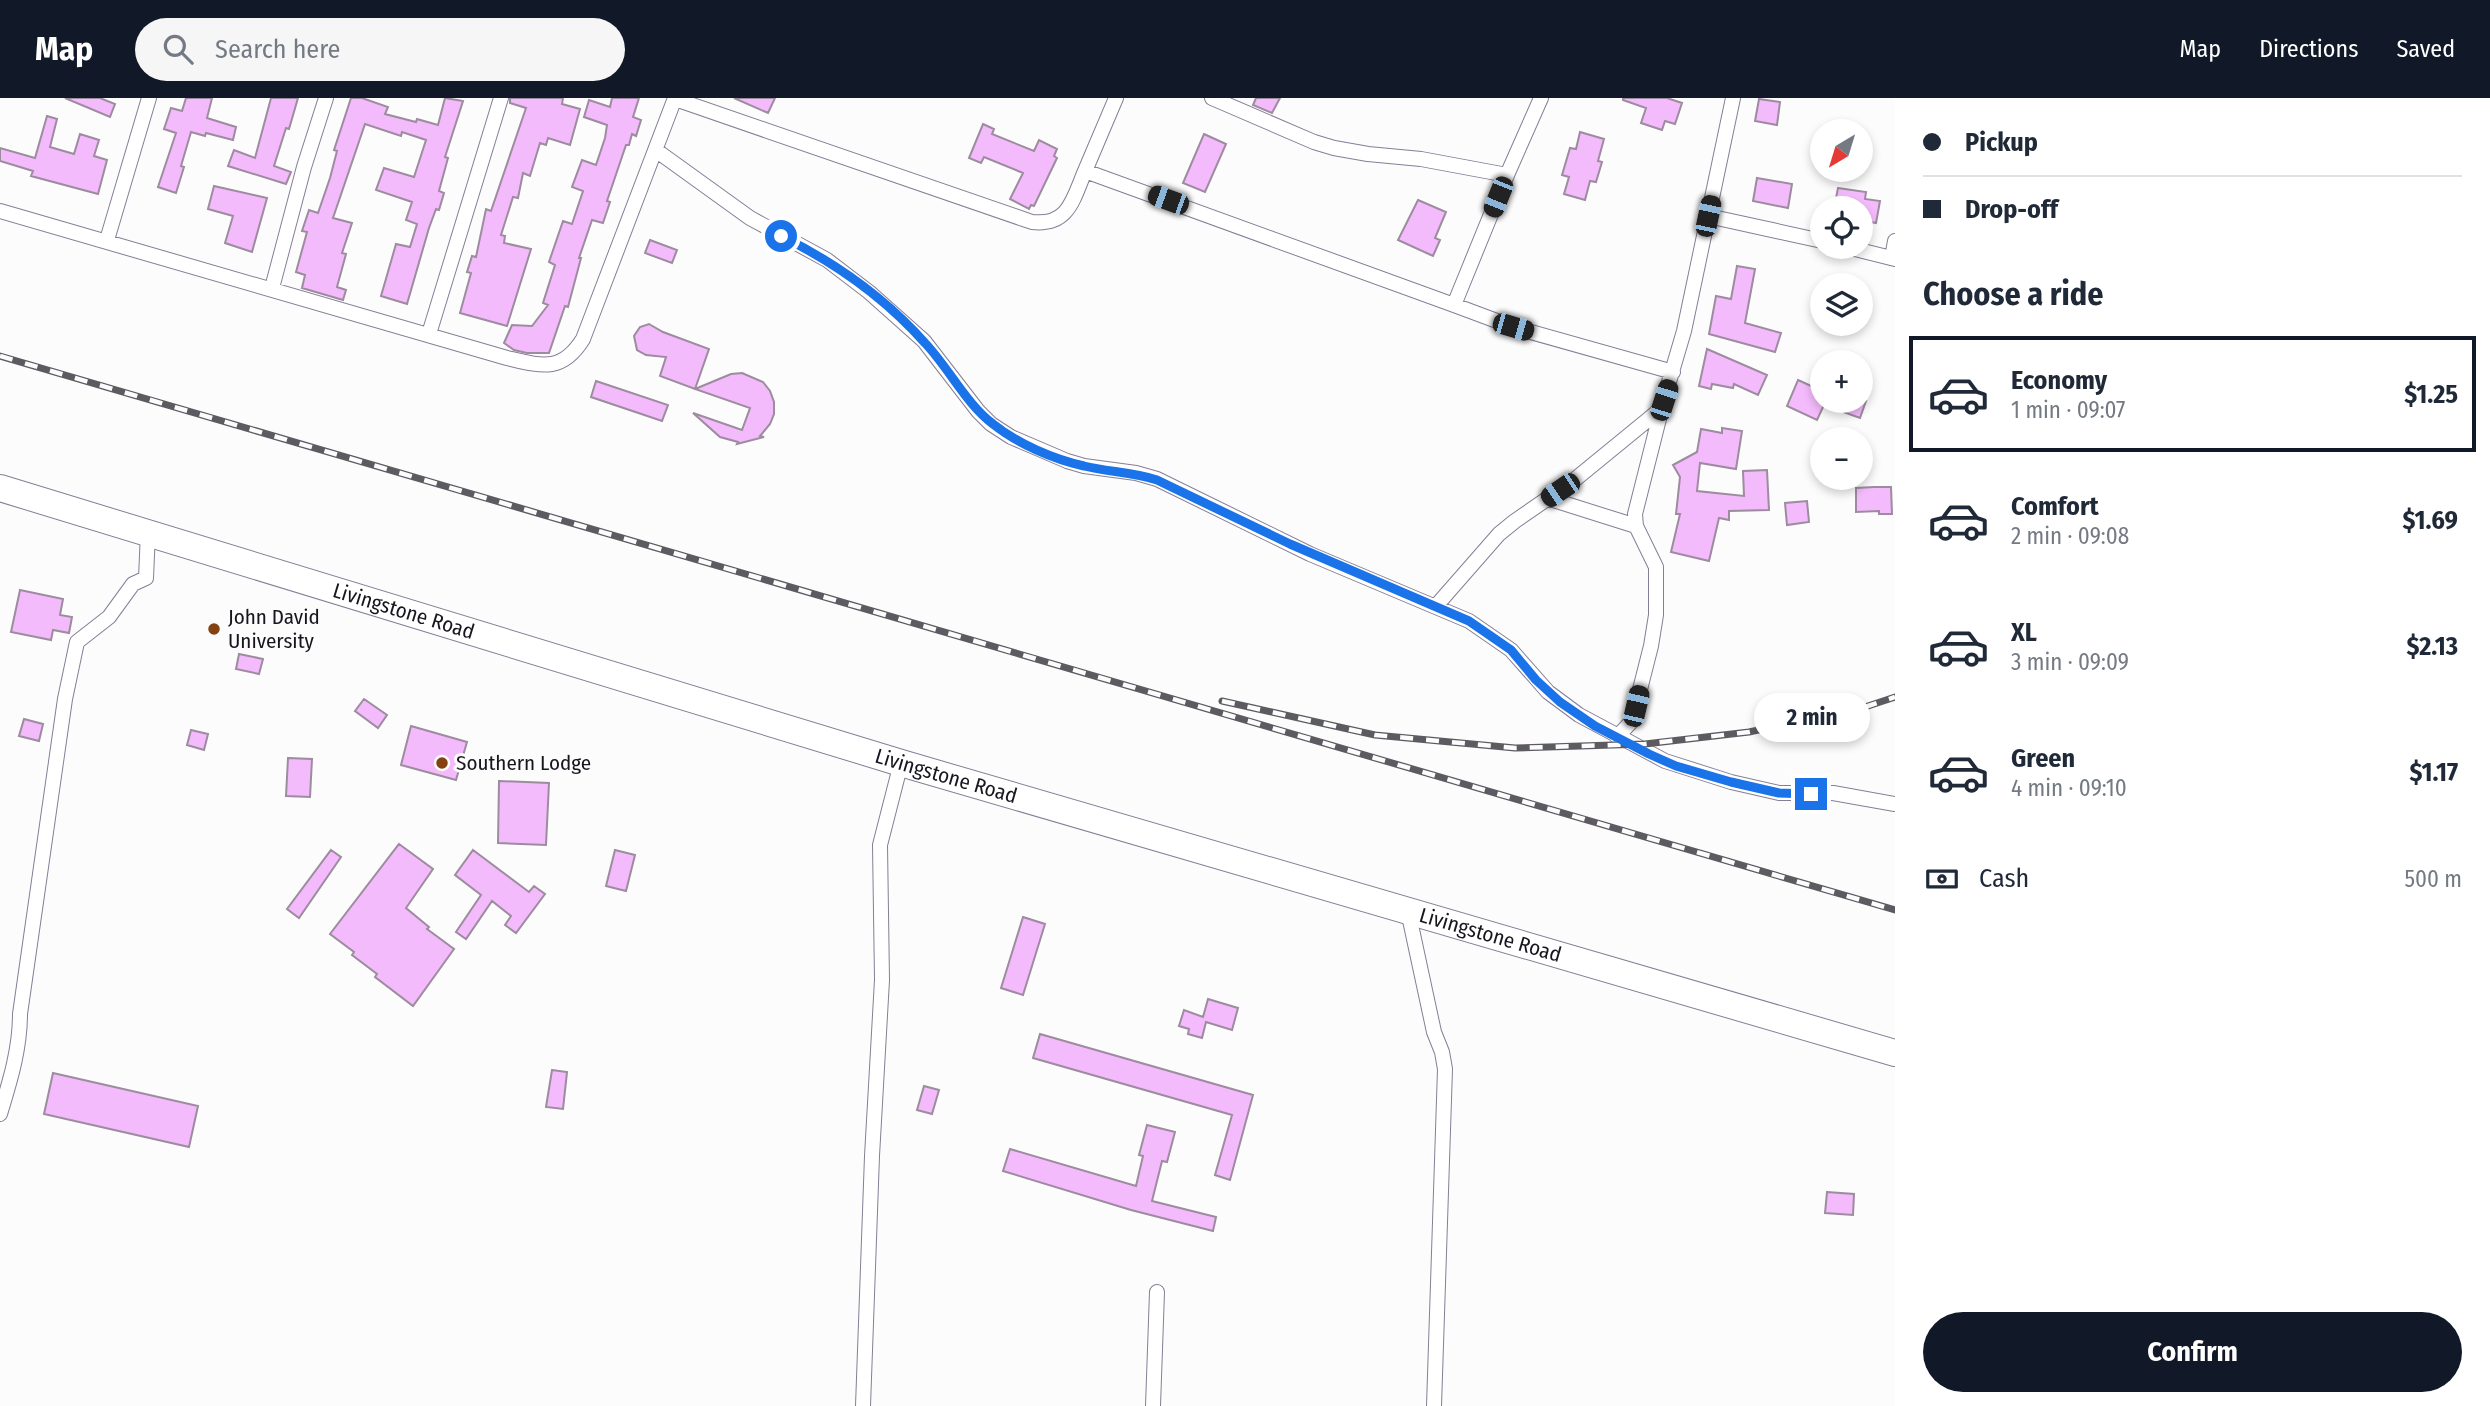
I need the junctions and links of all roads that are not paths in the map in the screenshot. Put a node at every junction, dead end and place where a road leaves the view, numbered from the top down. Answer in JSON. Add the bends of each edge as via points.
{"nodes":[{"id":1,"x":149,"y":98,"type":"edge"},
{"id":2,"x":326,"y":98,"type":"edge"},
{"id":3,"x":501,"y":98,"type":"edge"},
{"id":4,"x":1116,"y":98,"type":"edge"},
{"id":5,"x":1212,"y":98,"type":"edge"},
{"id":6,"x":1541,"y":98,"type":"edge"},
{"id":7,"x":1733,"y":98,"type":"edge"},
{"id":8,"x":675,"y":99,"type":"edge"},
{"id":9,"x":657,"y":151,"type":"junction"},
{"id":10,"x":1086,"y":171,"type":"junction"},
{"id":11,"x":1507,"y":175,"type":"junction"},
{"id":12,"x":0,"y":211,"type":"edge"},
{"id":13,"x":1708,"y":216,"type":"junction"},
{"id":14,"x":1810,"y":238,"type":"edge"},
{"id":15,"x":107,"y":240,"type":"junction"},
{"id":16,"x":1895,"y":241,"type":"edge"},
{"id":17,"x":1873,"y":253,"type":"edge"},
{"id":18,"x":1894,"y":258,"type":"edge"},
{"id":19,"x":272,"y":288,"type":"junction"},
{"id":20,"x":1454,"y":305,"type":"junction"},
{"id":21,"x":429,"y":334,"type":"junction"},
{"id":22,"x":1673,"y":372,"type":"junction"},
{"id":23,"x":1661,"y":409,"type":"junction"},
{"id":24,"x":0,"y":488,"type":"edge"},
{"id":25,"x":1547,"y":498,"type":"junction"},
{"id":26,"x":1636,"y":526,"type":"junction"},
{"id":27,"x":148,"y":532,"type":"junction"},
{"id":28,"x":1436,"y":606,"type":"junction"},
{"id":29,"x":1617,"y":737,"type":"junction"},
{"id":30,"x":901,"y":763,"type":"junction"},
{"id":31,"x":1895,"y":804,"type":"edge"},
{"id":32,"x":1408,"y":911,"type":"junction"},
{"id":33,"x":1895,"y":1053,"type":"edge"},
{"id":34,"x":0,"y":1114,"type":"edge"},
{"id":35,"x":1157,"y":1292,"type":"dead end"},
{"id":36,"x":863,"y":1406,"type":"edge"},
{"id":37,"x":1153,"y":1406,"type":"edge"},
{"id":38,"x":1434,"y":1406,"type":"edge"}],
"edges":[{"from":1,"to":15,"type":"street"},
{"from":2,"to":19,"type":"street"},
{"from":3,"to":21,"type":"street"},
{"from":4,"to":10,"type":"street"},
{"from":5,"to":11,"type":"street","via":[[1334,148]]},
{"from":6,"to":11,"type":"street"},
{"from":7,"to":13,"type":"street"},
{"from":8,"to":9,"type":"street"},
{"from":8,"to":10,"type":"street","via":[[1032,222],[1053,222],[1064,214]]},
{"from":9,"to":21,"type":"street","via":[[583,339],[569,358],[547,365],[530,363]]},
{"from":9,"to":28,"type":"street","via":[[758,223],[827,260],[869,292],[924,341],[978,411],[1011,437],[1067,461],[1157,480],[1310,554]]},
{"from":10,"to":20,"type":"street"},
{"from":11,"to":20,"type":"street"},
{"from":12,"to":15,"type":"street"},
{"from":13,"to":14,"type":"street"},
{"from":13,"to":22,"type":"street"},
{"from":15,"to":19,"type":"street"},
{"from":16,"to":18,"type":"street"},
{"from":17,"to":18,"type":"street"},
{"from":19,"to":21,"type":"street"},
{"from":20,"to":22,"type":"street","via":[[1513,327]]},
{"from":22,"to":23,"type":"street"},
{"from":23,"to":25,"type":"street"},
{"from":23,"to":26,"type":"street","via":[[1636,504]]},
{"from":24,"to":27,"type":"highway","name":"Livingstone Road"},
{"from":25,"to":26,"type":"street"},
{"from":25,"to":28,"type":"street","via":[[1499,534]]},
{"from":26,"to":29,"type":"street","via":[[1656,567],[1656,615],[1632,721]]},
{"from":27,"to":30,"type":"highway","name":"Livingstone Road"},
{"from":27,"to":34,"type":"street","via":[[146,578],[133,584],[109,617],[77,642],[65,699],[14,1068]]},
{"from":28,"to":29,"type":"street","via":[[1504,644],[1560,702]]},
{"from":29,"to":31,"type":"street","via":[[1665,761],[1731,782],[1779,793],[1833,793]]},
{"from":30,"to":32,"type":"highway","name":"Livingstone Road"},
{"from":30,"to":36,"type":"street","via":[[880,845],[882,980]]},
{"from":32,"to":33,"type":"highway","name":"Livingstone Road"},
{"from":32,"to":38,"type":"street","via":[[1445,1069]]},
{"from":35,"to":37,"type":"street"}]}
